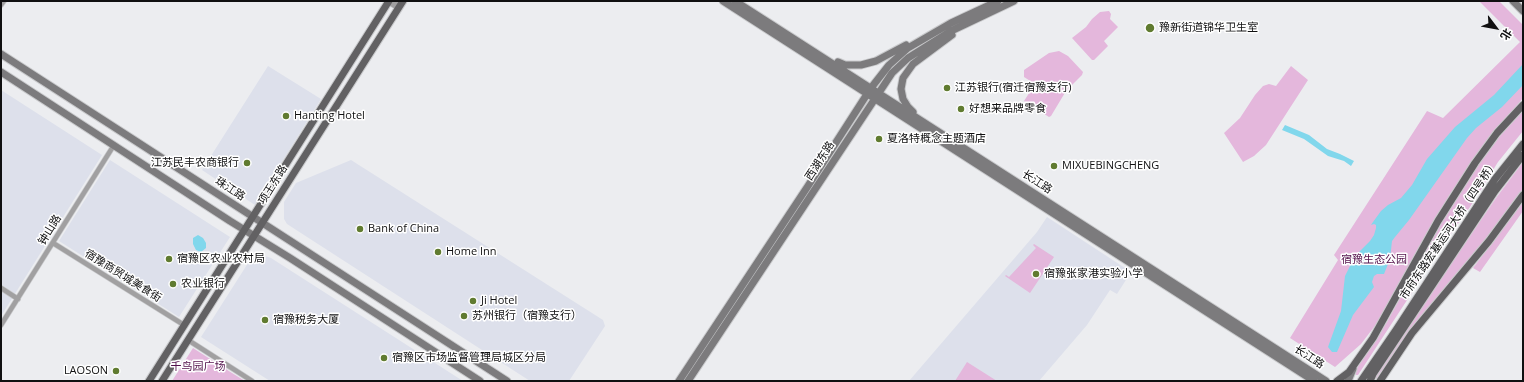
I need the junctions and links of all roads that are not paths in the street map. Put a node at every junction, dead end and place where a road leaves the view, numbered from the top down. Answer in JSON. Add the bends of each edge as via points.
{"nodes":[{"id":1,"x":4,"y":1,"type":"edge"},
{"id":2,"x":389,"y":1,"type":"edge"},
{"id":3,"x":723,"y":1,"type":"edge"},
{"id":4,"x":736,"y":1,"type":"edge"},
{"id":5,"x":998,"y":1,"type":"edge"},
{"id":6,"x":1014,"y":1,"type":"edge"},
{"id":7,"x":1513,"y":1,"type":"edge"},
{"id":8,"x":1,"y":5,"type":"edge"},
{"id":9,"x":400,"y":5,"type":"edge"},
{"id":10,"x":1523,"y":11,"type":"edge"},
{"id":11,"x":951,"y":23,"type":"junction"},
{"id":12,"x":968,"y":23,"type":"junction"},
{"id":13,"x":1,"y":54,"type":"edge"},
{"id":14,"x":819,"y":54,"type":"junction"},
{"id":15,"x":1,"y":72,"type":"edge"},
{"id":16,"x":869,"y":91,"type":"junction"},
{"id":17,"x":877,"y":95,"type":"junction"},
{"id":18,"x":1523,"y":104,"type":"edge"},
{"id":19,"x":933,"y":128,"type":"junction"},
{"id":20,"x":1523,"y":144,"type":"edge"},
{"id":21,"x":114,"y":145,"type":"junction"},
{"id":22,"x":1523,"y":155,"type":"edge"},
{"id":23,"x":1523,"y":195,"type":"edge"},
{"id":24,"x":252,"y":217,"type":"junction"},
{"id":25,"x":262,"y":223,"type":"junction"},
{"id":26,"x":244,"y":230,"type":"junction"},
{"id":27,"x":254,"y":236,"type":"junction"},
{"id":28,"x":53,"y":243,"type":"junction"},
{"id":29,"x":1,"y":288,"type":"edge"},
{"id":30,"x":18,"y":299,"type":"junction"},
{"id":31,"x":1,"y":325,"type":"edge"},
{"id":32,"x":184,"y":325,"type":"junction"},
{"id":33,"x":1400,"y":330,"type":"junction"},
{"id":34,"x":188,"y":340,"type":"junction"},
{"id":35,"x":1362,"y":355,"type":"junction"},
{"id":36,"x":149,"y":381,"type":"edge"},
{"id":37,"x":162,"y":381,"type":"edge"},
{"id":38,"x":252,"y":381,"type":"edge"},
{"id":39,"x":480,"y":381,"type":"edge"},
{"id":40,"x":507,"y":381,"type":"edge"},
{"id":41,"x":679,"y":381,"type":"edge"},
{"id":42,"x":688,"y":381,"type":"edge"},
{"id":43,"x":1314,"y":381,"type":"edge"},
{"id":44,"x":1326,"y":381,"type":"edge"},
{"id":45,"x":1337,"y":381,"type":"edge"},
{"id":46,"x":1348,"y":381,"type":"edge"},
{"id":47,"x":1361,"y":381,"type":"edge"},
{"id":48,"x":1370,"y":381,"type":"edge"},
{"id":49,"x":1380,"y":381,"type":"edge"}],
"edges":[{"from":1,"to":8,"type":"street"},
{"from":2,"to":9,"type":"street"},
{"from":2,"to":24,"type":"main road","name":"项王东路"},
{"from":3,"to":16,"type":"street","name":"长江路"},
{"from":4,"to":14,"type":"street","name":"长江路"},
{"from":5,"to":11,"type":"street","name":"西湖东路"},
{"from":6,"to":12,"type":"street","name":"西湖东路"},
{"from":7,"to":10,"type":"street"},
{"from":9,"to":25,"type":"main road","name":"项王东路"},
{"from":11,"to":14,"type":"street","via":[[876,61],[861,65],[845,66]]},
{"from":11,"to":16,"type":"street","name":"西湖东路","via":[[899,55]]},
{"from":12,"to":17,"type":"street","name":"西湖东路","via":[[908,58]]},
{"from":12,"to":19,"type":"street","via":[[913,64],[902,84],[905,104]]},
{"from":13,"to":24,"type":"street","name":"珠江路"},
{"from":14,"to":16,"type":"street","name":"长江路"},
{"from":15,"to":21,"type":"street"},
{"from":16,"to":17,"type":"street","name":"长江路"},
{"from":16,"to":41,"type":"street","name":"西湖东路"},
{"from":17,"to":19,"type":"street","name":"长江路"},
{"from":17,"to":42,"type":"street","name":"西湖东路"},
{"from":17,"to":43,"type":"street","name":"长江路"},
{"from":18,"to":35,"type":"main road","via":[[1497,133],[1453,195]]},
{"from":19,"to":44,"type":"street","name":"长江路"},
{"from":20,"to":33,"type":"main road","name":"市府东路宏基运河大桥（四号桥）","via":[[1495,179]]},
{"from":21,"to":26,"type":"street"},
{"from":21,"to":28,"type":"street","name":"钟山路"},
{"from":22,"to":33,"type":"main road","name":"市府东路宏基运河大桥（四号桥）","via":[[1495,191]]},
{"from":23,"to":49,"type":"main road","via":[[1489,241],[1412,333]]},
{"from":24,"to":25,"type":"street","name":"珠江路"},
{"from":24,"to":26,"type":"main road","name":"项王东路"},
{"from":25,"to":27,"type":"main road","name":"项王东路"},
{"from":25,"to":40,"type":"street","name":"珠江路"},
{"from":26,"to":27,"type":"street"},
{"from":26,"to":32,"type":"main road","name":"项王东路"},
{"from":27,"to":34,"type":"main road","name":"项王东路"},
{"from":27,"to":39,"type":"street"},
{"from":28,"to":30,"type":"street","name":"钟山路"},
{"from":28,"to":32,"type":"street","name":"宿豫商贸城美食街"},
{"from":29,"to":30,"type":"street"},
{"from":30,"to":31,"type":"street","name":"钟山路"},
{"from":32,"to":36,"type":"main road","name":"项王东路"},
{"from":33,"to":47,"type":"main road"},
{"from":33,"to":48,"type":"main road"},
{"from":34,"to":37,"type":"main road","name":"项王东路"},
{"from":34,"to":38,"type":"street"},
{"from":35,"to":45,"type":"main road","via":[[1349,372]]},
{"from":35,"to":46,"type":"street"}]}
